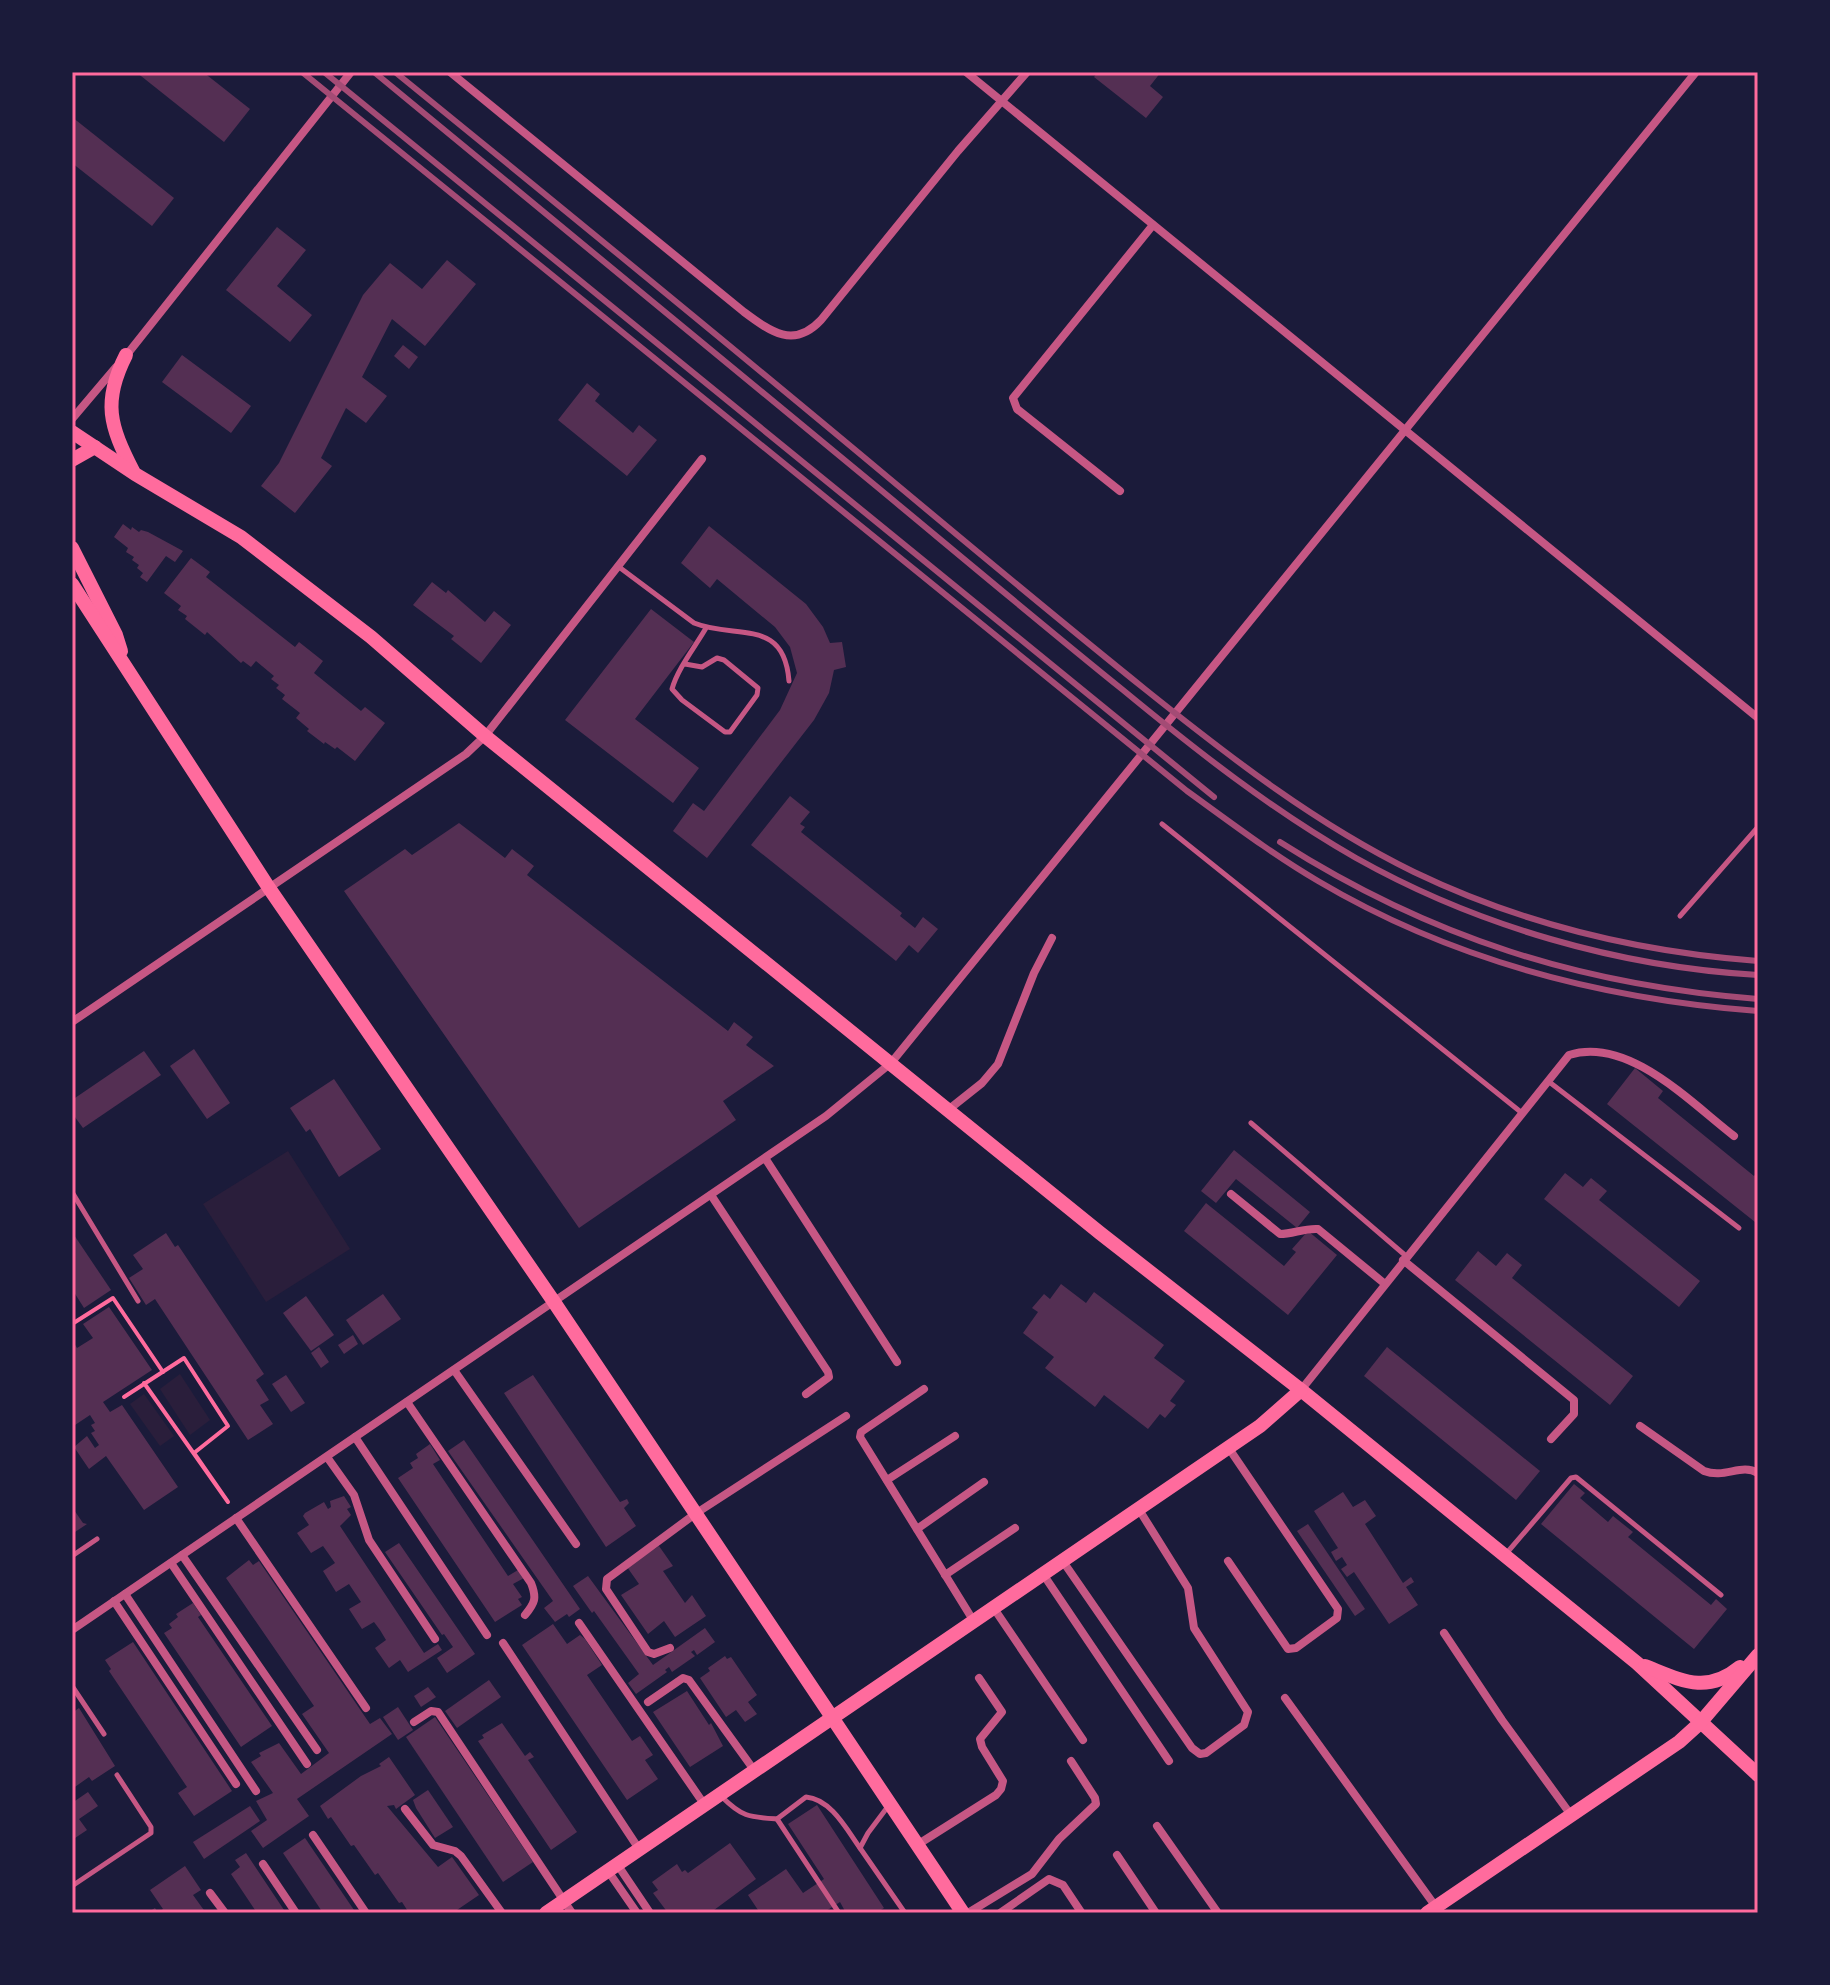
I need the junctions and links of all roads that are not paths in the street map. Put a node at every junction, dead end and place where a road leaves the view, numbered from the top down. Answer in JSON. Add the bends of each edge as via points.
{"nodes":[{"id":1,"x":351,"y":72,"type":"edge"},
{"id":2,"x":450,"y":72,"type":"edge"},
{"id":3,"x":966,"y":72,"type":"edge"},
{"id":4,"x":1027,"y":72,"type":"edge"},
{"id":5,"x":1696,"y":72,"type":"edge"},
{"id":6,"x":1002,"y":101,"type":"junction"},
{"id":7,"x":1153,"y":225,"type":"junction"},
{"id":8,"x":126,"y":355,"type":"junction"},
{"id":9,"x":72,"y":419,"type":"edge"},
{"id":10,"x":1406,"y":431,"type":"junction"},
{"id":11,"x":72,"y":432,"type":"edge"},
{"id":12,"x":95,"y":447,"type":"junction"},
{"id":13,"x":702,"y":459,"type":"dead end"},
{"id":14,"x":72,"y":460,"type":"edge"},
{"id":15,"x":135,"y":474,"type":"junction"},
{"id":16,"x":1120,"y":491,"type":"dead end"},
{"id":17,"x":72,"y":548,"type":"edge"},
{"id":18,"x":618,"y":566,"type":"junction"},
{"id":19,"x":72,"y":584,"type":"edge"},
{"id":20,"x":706,"y":628,"type":"junction"},
{"id":21,"x":685,"y":664,"type":"junction"},
{"id":22,"x":127,"y":671,"type":"junction"},
{"id":23,"x":789,"y":681,"type":"dead end"},
{"id":24,"x":1758,"y":718,"type":"edge"},
{"id":25,"x":485,"y":736,"type":"junction"},
{"id":26,"x":1162,"y":824,"type":"dead end"},
{"id":27,"x":1758,"y":827,"type":"edge"},
{"id":28,"x":269,"y":888,"type":"junction"},
{"id":29,"x":1680,"y":916,"type":"dead end"},
{"id":30,"x":1052,"y":938,"type":"dead end"},
{"id":31,"x":72,"y":1022,"type":"edge"},
{"id":32,"x":891,"y":1063,"type":"junction"},
{"id":33,"x":1548,"y":1081,"type":"junction"},
{"id":34,"x":948,"y":1110,"type":"junction"},
{"id":35,"x":1522,"y":1113,"type":"junction"},
{"id":36,"x":1251,"y":1123,"type":"dead end"},
{"id":37,"x":1734,"y":1136,"type":"dead end"},
{"id":38,"x":765,"y":1158,"type":"junction"},
{"id":39,"x":72,"y":1192,"type":"edge"},
{"id":40,"x":1231,"y":1194,"type":"dead end"},
{"id":41,"x":711,"y":1195,"type":"junction"},
{"id":42,"x":1739,"y":1228,"type":"dead end"},
{"id":43,"x":1405,"y":1258,"type":"junction"},
{"id":44,"x":1385,"y":1284,"type":"junction"},
{"id":45,"x":138,"y":1301,"type":"dead end"},
{"id":46,"x":554,"y":1302,"type":"junction"},
{"id":47,"x":897,"y":1362,"type":"dead end"},
{"id":48,"x":454,"y":1370,"type":"junction"},
{"id":49,"x":924,"y":1389,"type":"dead end"},
{"id":50,"x":1301,"y":1390,"type":"junction"},
{"id":51,"x":806,"y":1394,"type":"dead end"},
{"id":52,"x":407,"y":1402,"type":"junction"},
{"id":53,"x":846,"y":1416,"type":"dead end"},
{"id":54,"x":1640,"y":1426,"type":"dead end"},
{"id":55,"x":955,"y":1436,"type":"dead end"},
{"id":56,"x":355,"y":1437,"type":"junction"},
{"id":57,"x":1551,"y":1439,"type":"dead end"},
{"id":58,"x":1228,"y":1447,"type":"junction"},
{"id":59,"x":327,"y":1457,"type":"junction"},
{"id":60,"x":1758,"y":1473,"type":"edge"},
{"id":61,"x":887,"y":1480,"type":"junction"},
{"id":62,"x":984,"y":1482,"type":"dead end"},
{"id":63,"x":1138,"y":1508,"type":"junction"},
{"id":64,"x":695,"y":1514,"type":"junction"},
{"id":65,"x":236,"y":1518,"type":"junction"},
{"id":66,"x":1015,"y":1528,"type":"dead end"},
{"id":67,"x":917,"y":1529,"type":"junction"},
{"id":68,"x":97,"y":1539,"type":"dead end"},
{"id":69,"x":576,"y":1544,"type":"dead end"},
{"id":70,"x":182,"y":1555,"type":"junction"},
{"id":71,"x":72,"y":1556,"type":"edge"},
{"id":72,"x":1505,"y":1556,"type":"junction"},
{"id":73,"x":1062,"y":1560,"type":"junction"},
{"id":74,"x":1228,"y":1561,"type":"dead end"},
{"id":75,"x":171,"y":1563,"type":"junction"},
{"id":76,"x":1042,"y":1573,"type":"junction"},
{"id":77,"x":945,"y":1575,"type":"junction"},
{"id":78,"x":125,"y":1594,"type":"junction"},
{"id":79,"x":1721,"y":1595,"type":"dead end"},
{"id":80,"x":114,"y":1601,"type":"junction"},
{"id":81,"x":993,"y":1607,"type":"junction"},
{"id":82,"x":525,"y":1615,"type":"dead end"},
{"id":83,"x":973,"y":1620,"type":"junction"},
{"id":84,"x":579,"y":1623,"type":"dead end"},
{"id":85,"x":72,"y":1630,"type":"edge"},
{"id":86,"x":1444,"y":1633,"type":"dead end"},
{"id":87,"x":487,"y":1635,"type":"dead end"},
{"id":88,"x":435,"y":1639,"type":"dead end"},
{"id":89,"x":503,"y":1643,"type":"dead end"},
{"id":90,"x":670,"y":1648,"type":"dead end"},
{"id":91,"x":1758,"y":1654,"type":"edge"},
{"id":92,"x":1637,"y":1663,"type":"junction"},
{"id":93,"x":979,"y":1678,"type":"dead end"},
{"id":94,"x":72,"y":1686,"type":"edge"},
{"id":95,"x":1285,"y":1698,"type":"dead end"},
{"id":96,"x":648,"y":1702,"type":"dead end"},
{"id":97,"x":366,"y":1708,"type":"dead end"},
{"id":98,"x":831,"y":1717,"type":"junction"},
{"id":99,"x":414,"y":1722,"type":"dead end"},
{"id":100,"x":1700,"y":1723,"type":"junction"},
{"id":101,"x":104,"y":1734,"type":"dead end"},
{"id":102,"x":1083,"y":1740,"type":"dead end"},
{"id":103,"x":317,"y":1750,"type":"dead end"},
{"id":104,"x":1071,"y":1761,"type":"dead end"},
{"id":105,"x":1169,"y":1761,"type":"dead end"},
{"id":106,"x":307,"y":1764,"type":"dead end"},
{"id":107,"x":754,"y":1770,"type":"junction"},
{"id":108,"x":117,"y":1775,"type":"dead end"},
{"id":109,"x":1758,"y":1775,"type":"edge"},
{"id":110,"x":236,"y":1784,"type":"dead end"},
{"id":111,"x":256,"y":1791,"type":"dead end"},
{"id":112,"x":719,"y":1794,"type":"junction"},
{"id":113,"x":890,"y":1803,"type":"junction"},
{"id":114,"x":704,"y":1804,"type":"junction"},
{"id":115,"x":405,"y":1809,"type":"dead end"},
{"id":116,"x":1571,"y":1815,"type":"junction"},
{"id":117,"x":777,"y":1819,"type":"junction"},
{"id":118,"x":1157,"y":1826,"type":"dead end"},
{"id":119,"x":313,"y":1835,"type":"dead end"},
{"id":120,"x":917,"y":1845,"type":"junction"},
{"id":121,"x":860,"y":1848,"type":"junction"},
{"id":122,"x":639,"y":1849,"type":"junction"},
{"id":123,"x":1117,"y":1855,"type":"dead end"},
{"id":124,"x":263,"y":1864,"type":"dead end"},
{"id":125,"x":612,"y":1867,"type":"junction"},
{"id":126,"x":72,"y":1886,"type":"edge"},
{"id":127,"x":210,"y":1893,"type":"dead end"},
{"id":128,"x":568,"y":1907,"type":"edge"},
{"id":129,"x":1431,"y":1910,"type":"edge"},
{"id":130,"x":1081,"y":1912,"type":"edge"},
{"id":131,"x":225,"y":1913,"type":"edge"},
{"id":132,"x":296,"y":1913,"type":"edge"},
{"id":133,"x":366,"y":1913,"type":"edge"},
{"id":134,"x":502,"y":1913,"type":"edge"},
{"id":135,"x":546,"y":1913,"type":"edge"},
{"id":136,"x":637,"y":1913,"type":"edge"},
{"id":137,"x":650,"y":1913,"type":"edge"},
{"id":138,"x":839,"y":1913,"type":"edge"},
{"id":139,"x":905,"y":1913,"type":"edge"},
{"id":140,"x":966,"y":1913,"type":"edge"},
{"id":141,"x":1000,"y":1913,"type":"edge"},
{"id":142,"x":1156,"y":1913,"type":"edge"},
{"id":143,"x":1218,"y":1913,"type":"edge"}],
"edges":[{"from":1,"to":8,"type":"street"},
{"from":2,"to":6,"type":"street","via":[[761,325],[793,336],[821,320]]},
{"from":3,"to":6,"type":"street"},
{"from":4,"to":6,"type":"street"},
{"from":5,"to":10,"type":"street"},
{"from":6,"to":7,"type":"street"},
{"from":7,"to":10,"type":"street"},
{"from":7,"to":16,"type":"street","via":[[1013,398],[1017,409]]},
{"from":8,"to":9,"type":"street"},
{"from":8,"to":15,"type":"main road","via":[[110,402],[114,431]]},
{"from":10,"to":24,"type":"street"},
{"from":10,"to":32,"type":"street"},
{"from":11,"to":12,"type":"main road"},
{"from":12,"to":14,"type":"main road"},
{"from":12,"to":15,"type":"main road"},
{"from":13,"to":18,"type":"street"},
{"from":15,"to":25,"type":"main road","via":[[241,537],[371,637]]},
{"from":17,"to":22,"type":"main road","via":[[116,635]]},
{"from":18,"to":20,"type":"lane"},
{"from":18,"to":25,"type":"street"},
{"from":19,"to":22,"type":"main road"},
{"from":20,"to":21,"type":"lane"},
{"from":20,"to":23,"type":"lane","via":[[759,635],[782,650]]},
{"from":21,"to":21,"type":"lane","via":[[672,689],[730,732],[758,688],[724,660],[717,658],[702,667]]},
{"from":22,"to":28,"type":"main road"},
{"from":25,"to":28,"type":"street","via":[[458,760]]},
{"from":25,"to":32,"type":"main road"},
{"from":26,"to":35,"type":"lane"},
{"from":27,"to":29,"type":"lane"},
{"from":28,"to":31,"type":"street"},
{"from":28,"to":46,"type":"main road"},
{"from":30,"to":34,"type":"street","via":[[998,1064]]},
{"from":32,"to":34,"type":"main road"},
{"from":32,"to":38,"type":"street","via":[[846,1102]]},
{"from":33,"to":35,"type":"street"},
{"from":33,"to":37,"type":"street","via":[[1569,1055],[1582,1051],[1645,1066]]},
{"from":33,"to":42,"type":"lane"},
{"from":34,"to":50,"type":"main road"},
{"from":35,"to":43,"type":"street"},
{"from":36,"to":43,"type":"lane"},
{"from":38,"to":41,"type":"street"},
{"from":38,"to":47,"type":"street"},
{"from":39,"to":45,"type":"lane"},
{"from":40,"to":44,"type":"street","via":[[1280,1234],[1318,1229]]},
{"from":41,"to":46,"type":"street"},
{"from":41,"to":51,"type":"street","via":[[828,1372],[826,1381]]},
{"from":43,"to":44,"type":"street"},
{"from":43,"to":57,"type":"street","via":[[1574,1400],[1574,1414]]},
{"from":44,"to":50,"type":"street"},
{"from":46,"to":48,"type":"street"},
{"from":46,"to":64,"type":"main road"},
{"from":48,"to":52,"type":"street"},
{"from":48,"to":69,"type":"street"},
{"from":49,"to":61,"type":"street","via":[[860,1434]]},
{"from":50,"to":58,"type":"main road"},
{"from":50,"to":72,"type":"main road"},
{"from":52,"to":56,"type":"street"},
{"from":52,"to":82,"type":"street","via":[[531,1583],[535,1603]]},
{"from":53,"to":64,"type":"street"},
{"from":54,"to":60,"type":"street","via":[[1716,1476],[1738,1470]]},
{"from":55,"to":61,"type":"street"},
{"from":56,"to":59,"type":"street"},
{"from":56,"to":87,"type":"street"},
{"from":58,"to":63,"type":"main road"},
{"from":58,"to":74,"type":"street","via":[[1338,1609],[1337,1618],[1288,1649]]},
{"from":59,"to":65,"type":"street"},
{"from":59,"to":88,"type":"street","via":[[354,1495],[369,1540]]},
{"from":61,"to":67,"type":"street"},
{"from":62,"to":67,"type":"street"},
{"from":63,"to":73,"type":"main road"},
{"from":63,"to":73,"type":"street","via":[[1188,1588],[1194,1628],[1248,1712],[1244,1725],[1206,1753],[1192,1748]]},
{"from":64,"to":90,"type":"street","via":[[610,1575],[605,1585],[648,1652]]},
{"from":64,"to":98,"type":"main road"},
{"from":65,"to":70,"type":"street"},
{"from":65,"to":97,"type":"street"},
{"from":66,"to":77,"type":"street"},
{"from":67,"to":77,"type":"street"},
{"from":68,"to":71,"type":"lane"},
{"from":70,"to":75,"type":"street"},
{"from":70,"to":103,"type":"street"},
{"from":72,"to":79,"type":"lane","via":[[1576,1477]]},
{"from":72,"to":92,"type":"main road"},
{"from":73,"to":76,"type":"main road"},
{"from":75,"to":78,"type":"street"},
{"from":75,"to":106,"type":"street"},
{"from":76,"to":81,"type":"main road"},
{"from":76,"to":105,"type":"street"},
{"from":77,"to":83,"type":"street"},
{"from":78,"to":80,"type":"street"},
{"from":78,"to":111,"type":"street"},
{"from":80,"to":85,"type":"street"},
{"from":80,"to":110,"type":"street"},
{"from":81,"to":83,"type":"main road"},
{"from":81,"to":102,"type":"street"},
{"from":83,"to":98,"type":"main road"},
{"from":84,"to":114,"type":"street"},
{"from":86,"to":116,"type":"street"},
{"from":89,"to":122,"type":"street"},
{"from":91,"to":92,"type":"main road","via":[[1725,1678],[1704,1684]]},
{"from":91,"to":100,"type":"main road"},
{"from":92,"to":100,"type":"main road"},
{"from":93,"to":120,"type":"street","via":[[1002,1712],[980,1739],[1001,1778],[1001,1789]]},
{"from":94,"to":101,"type":"lane"},
{"from":95,"to":129,"type":"street"},
{"from":96,"to":107,"type":"street","via":[[683,1678],[689,1680]]},
{"from":98,"to":107,"type":"main road"},
{"from":98,"to":113,"type":"main road"},
{"from":99,"to":128,"type":"street","via":[[438,1712]]},
{"from":100,"to":109,"type":"main road"},
{"from":100,"to":116,"type":"main road"},
{"from":104,"to":140,"type":"street","via":[[1096,1804],[1032,1874]]},
{"from":107,"to":112,"type":"main road"},
{"from":108,"to":126,"type":"lane","via":[[151,1833]]},
{"from":112,"to":114,"type":"main road"},
{"from":112,"to":117,"type":"lane","via":[[746,1817]]},
{"from":113,"to":120,"type":"main road"},
{"from":113,"to":121,"type":"lane"},
{"from":114,"to":122,"type":"main road"},
{"from":115,"to":134,"type":"street","via":[[433,1845],[461,1856]]},
{"from":116,"to":129,"type":"main road"},
{"from":117,"to":121,"type":"lane","via":[[806,1797],[814,1798]]},
{"from":117,"to":138,"type":"lane"},
{"from":118,"to":143,"type":"street"},
{"from":119,"to":133,"type":"street"},
{"from":120,"to":140,"type":"main road"},
{"from":121,"to":139,"type":"lane"},
{"from":122,"to":125,"type":"main road"},
{"from":123,"to":142,"type":"street"},
{"from":124,"to":132,"type":"street"},
{"from":125,"to":128,"type":"main road"},
{"from":125,"to":136,"type":"street"},
{"from":125,"to":137,"type":"street"},
{"from":127,"to":131,"type":"street"},
{"from":128,"to":135,"type":"main road"},
{"from":130,"to":141,"type":"street","via":[[1063,1885],[1049,1879]]}]}
